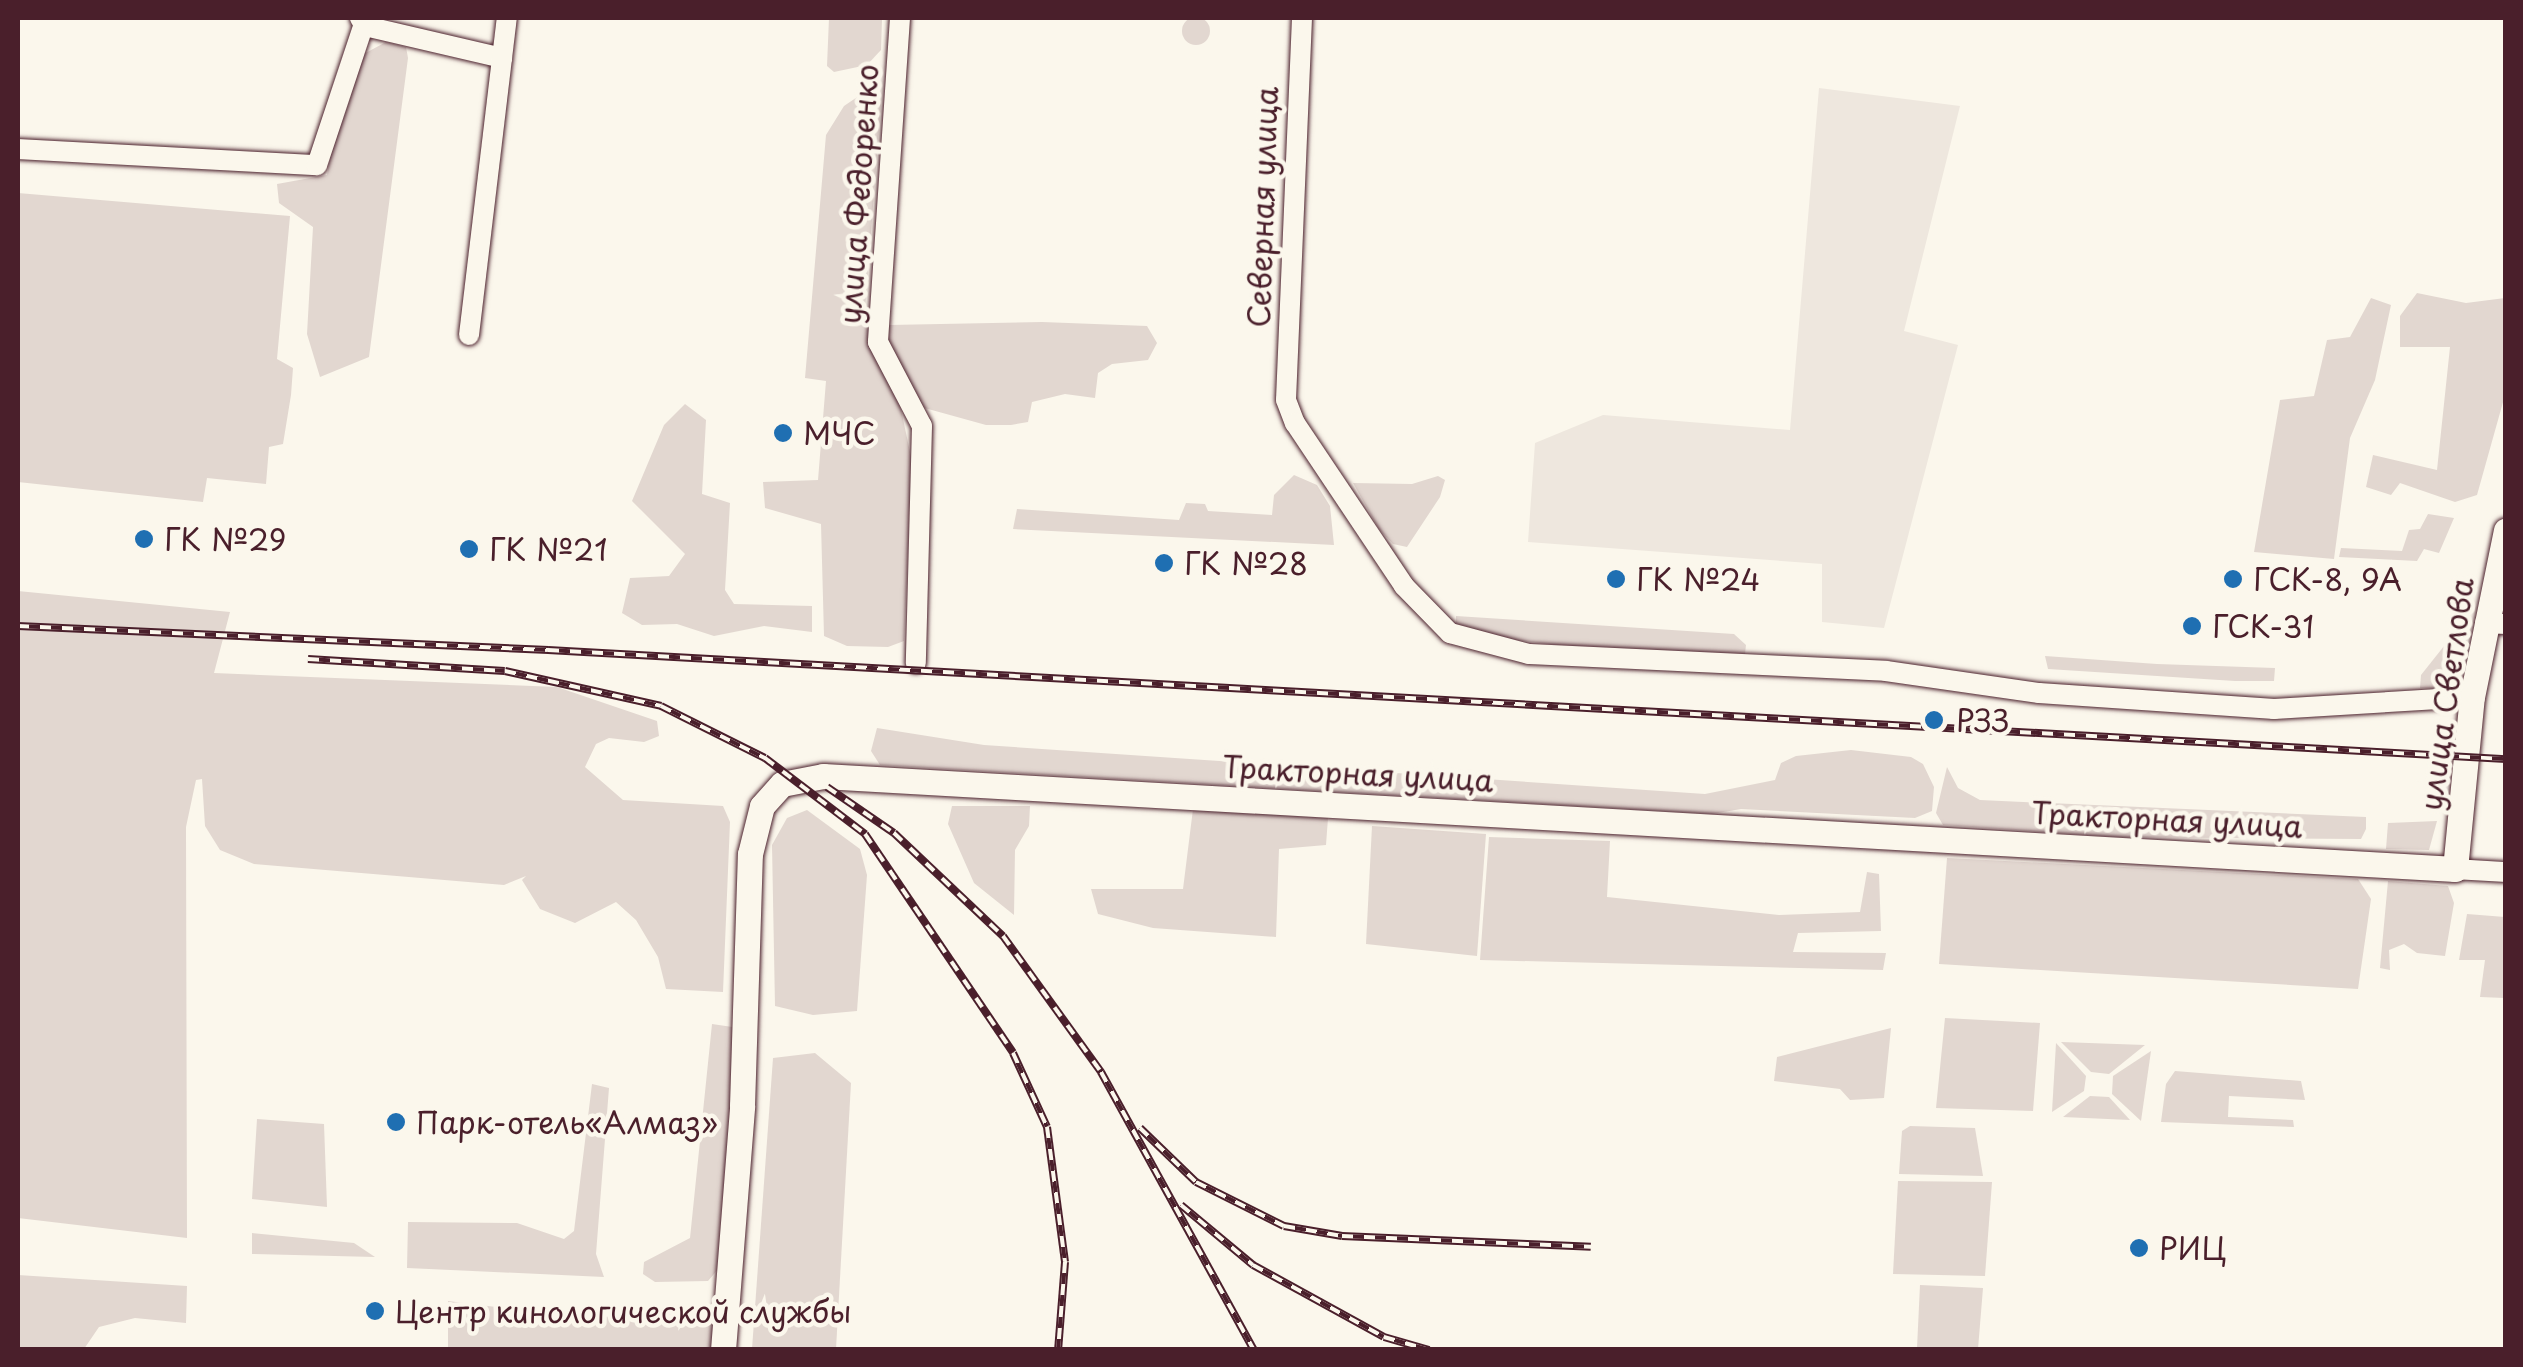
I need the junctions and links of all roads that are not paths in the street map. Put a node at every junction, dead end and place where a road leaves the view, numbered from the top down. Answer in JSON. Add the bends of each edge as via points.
{"nodes":[{"id":1,"x":507,"y":18,"type":"edge"},
{"id":2,"x":900,"y":18,"type":"edge"},
{"id":3,"x":1302,"y":18,"type":"edge"},
{"id":4,"x":363,"y":20,"type":"edge"},
{"id":5,"x":502,"y":58,"type":"junction"},
{"id":6,"x":18,"y":150,"type":"edge"},
{"id":7,"x":470,"y":335,"type":"dead end"},
{"id":8,"x":2506,"y":530,"type":"edge"},
{"id":9,"x":2496,"y":624,"type":"edge"},
{"id":10,"x":916,"y":664,"type":"dead end"},
{"id":11,"x":2472,"y":697,"type":"junction"},
{"id":12,"x":2455,"y":869,"type":"junction"},
{"id":13,"x":2506,"y":872,"type":"edge"},
{"id":14,"x":723,"y":1350,"type":"edge"}],
"edges":[{"from":1,"to":5,"type":"street"},
{"from":2,"to":10,"type":"street","name":"улица Федоренко","via":[[878,342],[922,426]]},
{"from":3,"to":11,"type":"street","name":"Северная улица","via":[[1286,400],[1295,424],[1404,586],[1463,640],[1566,658],[1886,671],[2039,692],[2274,709]]},
{"from":4,"to":5,"type":"street"},
{"from":4,"to":6,"type":"street","via":[[324,157],[304,169]]},
{"from":5,"to":7,"type":"street"},
{"from":8,"to":9,"type":"main road","name":"улица Светлова"},
{"from":9,"to":11,"type":"main road","name":"улица Светлова"},
{"from":11,"to":12,"type":"main road","name":"улица Светлова"},
{"from":12,"to":13,"type":"street","name":"Тракторная улица"},
{"from":12,"to":14,"type":"main road","name":"Тракторная улица","via":[[857,778],[795,780],[762,806],[750,854],[742,1106]]}]}
